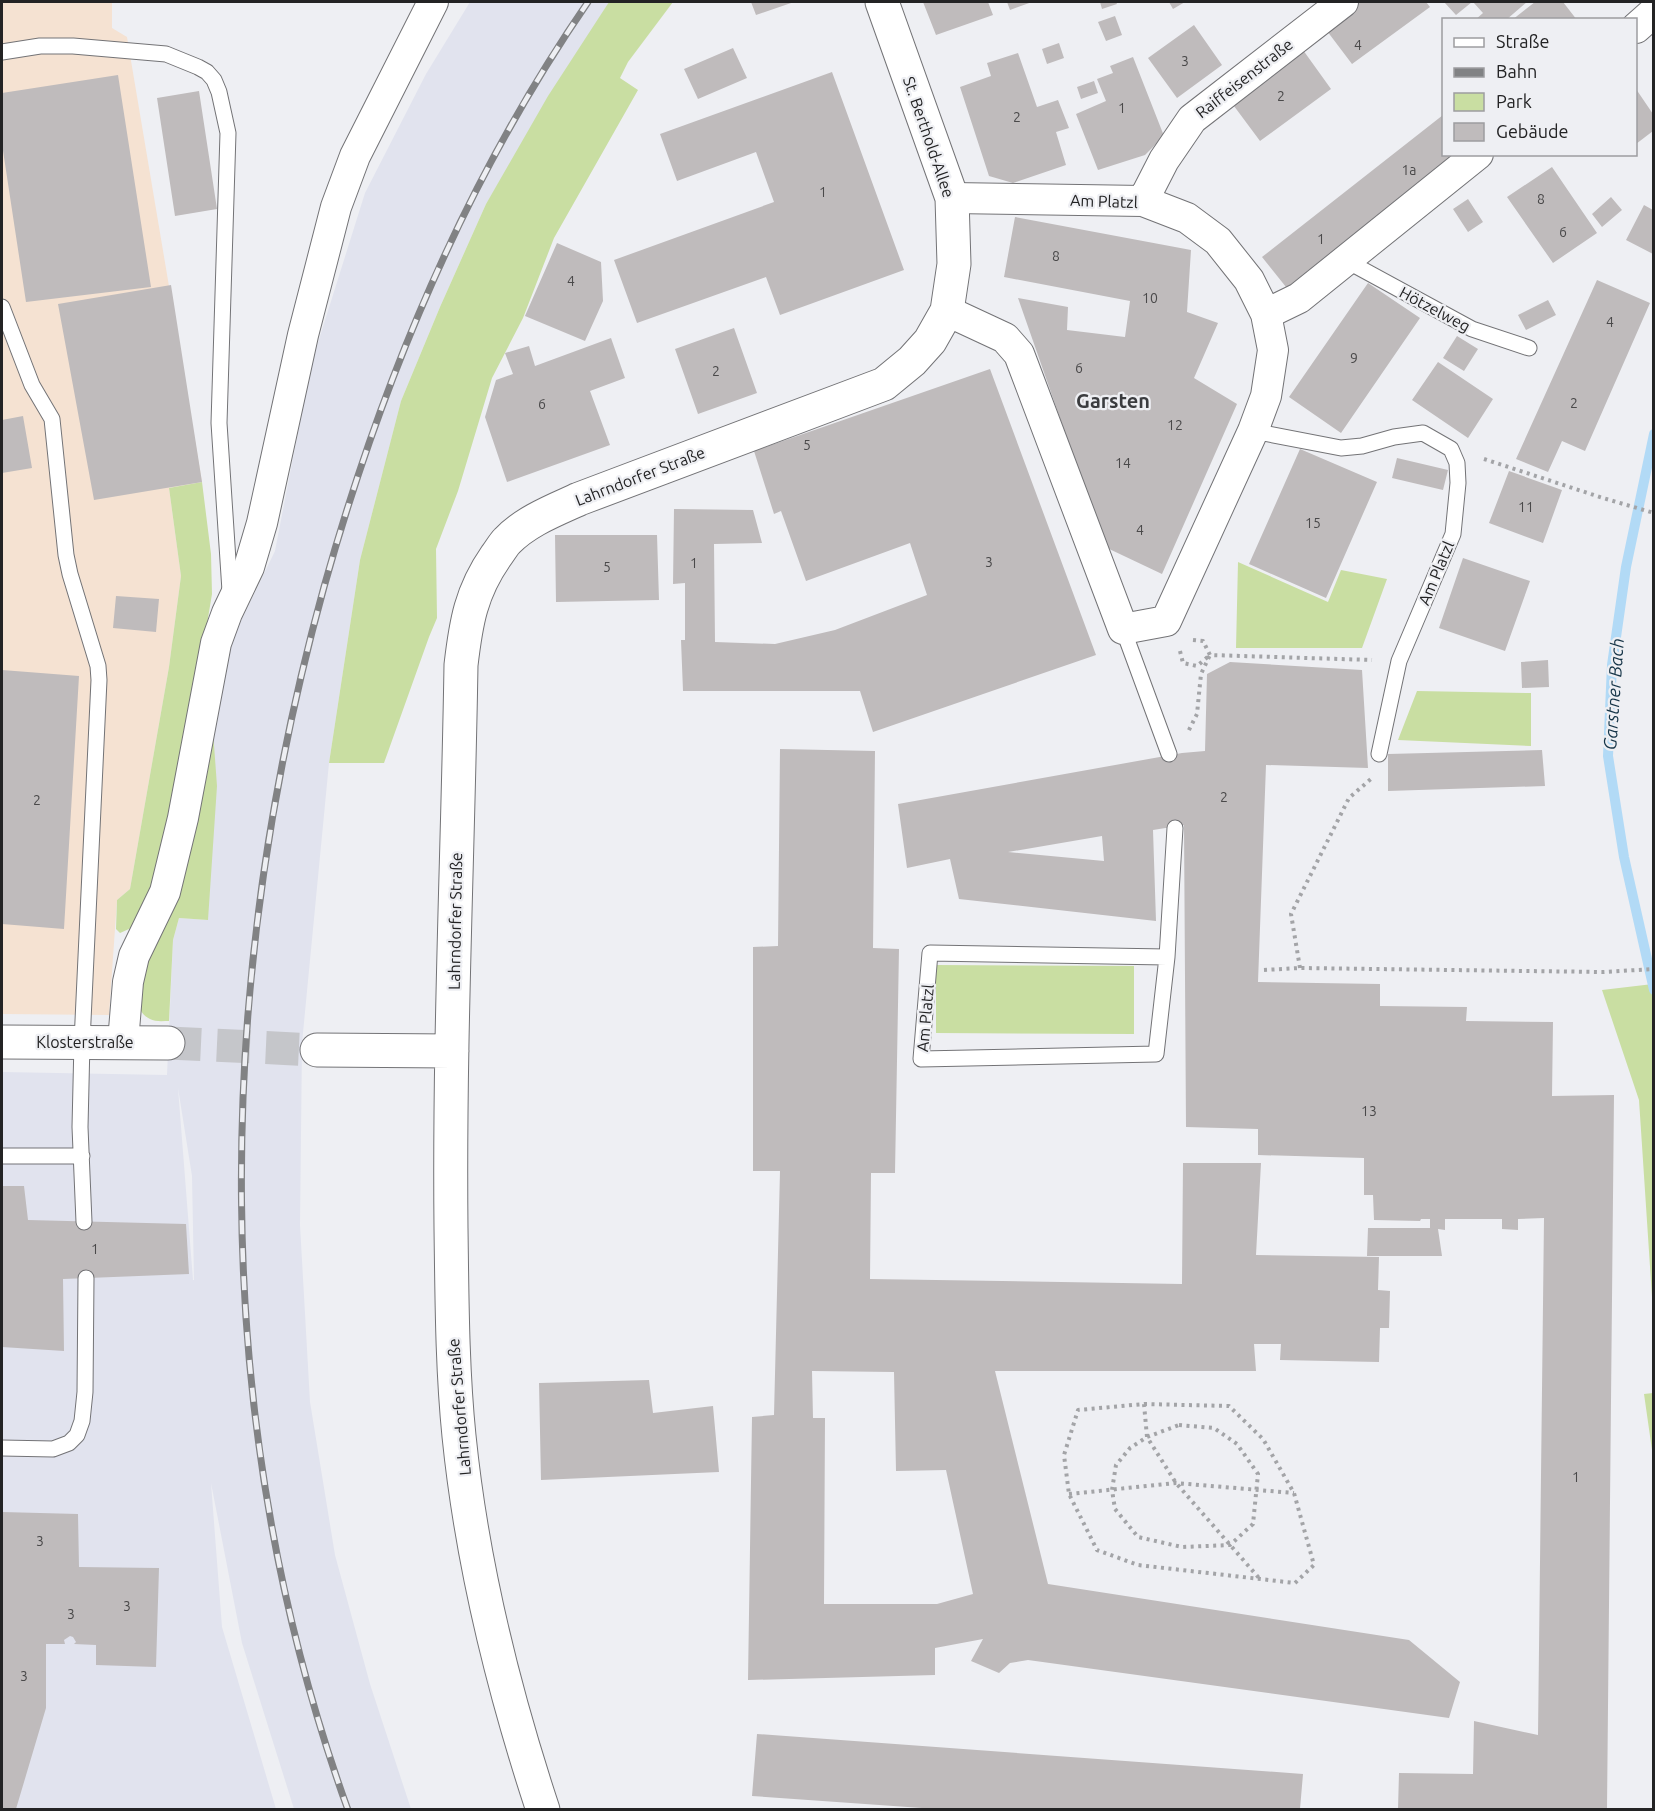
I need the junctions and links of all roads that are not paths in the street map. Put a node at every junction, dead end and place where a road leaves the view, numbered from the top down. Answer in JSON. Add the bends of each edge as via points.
{"nodes":[{"id":1,"x":433,"y":2,"type":"edge"},
{"id":2,"x":882,"y":2,"type":"edge"},
{"id":3,"x":1328,"y":6,"type":"edge"},
{"id":4,"x":1653,"y":12,"type":"edge"},
{"id":5,"x":1637,"y":26,"type":"edge"},
{"id":6,"x":2,"y":52,"type":"edge"},
{"id":7,"x":1476,"y":156,"type":"edge"},
{"id":8,"x":952,"y":198,"type":"junction"},
{"id":9,"x":1143,"y":201,"type":"junction"},
{"id":10,"x":1345,"y":260,"type":"junction"},
{"id":11,"x":2,"y":307,"type":"edge"},
{"id":12,"x":947,"y":311,"type":"junction"},
{"id":13,"x":1266,"y":314,"type":"junction"},
{"id":14,"x":1529,"y":348,"type":"dead end"},
{"id":15,"x":1253,"y":430,"type":"junction"},
{"id":16,"x":227,"y":613,"type":"junction"},
{"id":17,"x":1123,"y":629,"type":"junction"},
{"id":18,"x":1168,"y":754,"type":"road end"},
{"id":19,"x":1379,"y":754,"type":"road end"},
{"id":20,"x":1175,"y":828,"type":"dead end"},
{"id":21,"x":1167,"y":957,"type":"junction"},
{"id":22,"x":2,"y":1042,"type":"edge"},
{"id":23,"x":82,"y":1042,"type":"junction"},
{"id":24,"x":123,"y":1042,"type":"junction"},
{"id":25,"x":168,"y":1043,"type":"tunnel mouth"},
{"id":26,"x":317,"y":1050,"type":"tunnel mouth"},
{"id":27,"x":452,"y":1051,"type":"junction"},
{"id":28,"x":2,"y":1156,"type":"edge"},
{"id":29,"x":82,"y":1156,"type":"junction"},
{"id":30,"x":84,"y":1222,"type":"dead end"},
{"id":31,"x":86,"y":1278,"type":"dead end"},
{"id":32,"x":2,"y":1448,"type":"edge"},
{"id":33,"x":543,"y":1809,"type":"edge"}],
"edges":[{"from":1,"to":16,"type":"street","via":[[355,156],[336,207],[262,523],[249,567]]},
{"from":2,"to":8,"type":"street","name":"St. Berthold-Allee"},
{"from":3,"to":9,"type":"street","name":"Raiffeisenstraße","via":[[1192,119],[1164,160]]},
{"from":4,"to":5,"type":"street"},
{"from":6,"to":16,"type":"lane","via":[[62,46],[166,54],[207,72],[219,92],[228,133],[219,423],[231,587]]},
{"from":7,"to":10,"type":"street"},
{"from":8,"to":9,"type":"street","name":"Am Platzl"},
{"from":8,"to":12,"type":"street","name":"St. Berthold-Allee","via":[[954,264]]},
{"from":9,"to":13,"type":"street","name":"Am Platzl","via":[[1187,218],[1218,241],[1249,280]]},
{"from":10,"to":13,"type":"street","via":[[1299,298]]},
{"from":10,"to":14,"type":"lane","name":"Hötzelweg","via":[[1472,329]]},
{"from":11,"to":23,"type":"lane","via":[[32,384],[52,419],[66,555],[98,666]]},
{"from":12,"to":17,"type":"street","via":[[1005,338],[1019,354]]},
{"from":12,"to":27,"type":"street","name":"Lahrndorfer Straße","via":[[930,341],[884,384],[579,499],[534,521],[507,541],[492,562],[476,589],[460,665]]},
{"from":13,"to":15,"type":"street","name":"Am Platzl","via":[[1273,350],[1266,396]]},
{"from":15,"to":17,"type":"street","name":"Am Platzl","via":[[1166,621]]},
{"from":15,"to":19,"type":"lane","name":"Am Platzl","via":[[1341,448],[1423,433],[1452,449],[1458,483],[1453,534],[1399,660]]},
{"from":16,"to":24,"type":"street","via":[[216,643],[165,891],[134,956]]},
{"from":17,"to":18,"type":"lane"},
{"from":20,"to":21,"type":"lane","name":"Am Platzl"},
{"from":21,"to":21,"type":"lane","name":"Am Platzl","via":[[930,953],[921,1059],[1156,1054]]},
{"from":22,"to":23,"type":"street","name":"Klosterstraße"},
{"from":23,"to":24,"type":"street","name":"Klosterstraße"},
{"from":23,"to":29,"type":"lane"},
{"from":24,"to":25,"type":"street","name":"Klosterstraße"},
{"from":26,"to":27,"type":"street"},
{"from":27,"to":33,"type":"street","name":"Lahrndorfer Straße","via":[[453,1345],[459,1437],[494,1644]]},
{"from":28,"to":29,"type":"lane"},
{"from":29,"to":30,"type":"lane"},
{"from":31,"to":32,"type":"lane","via":[[85,1392],[77,1435],[53,1449]]}]}
